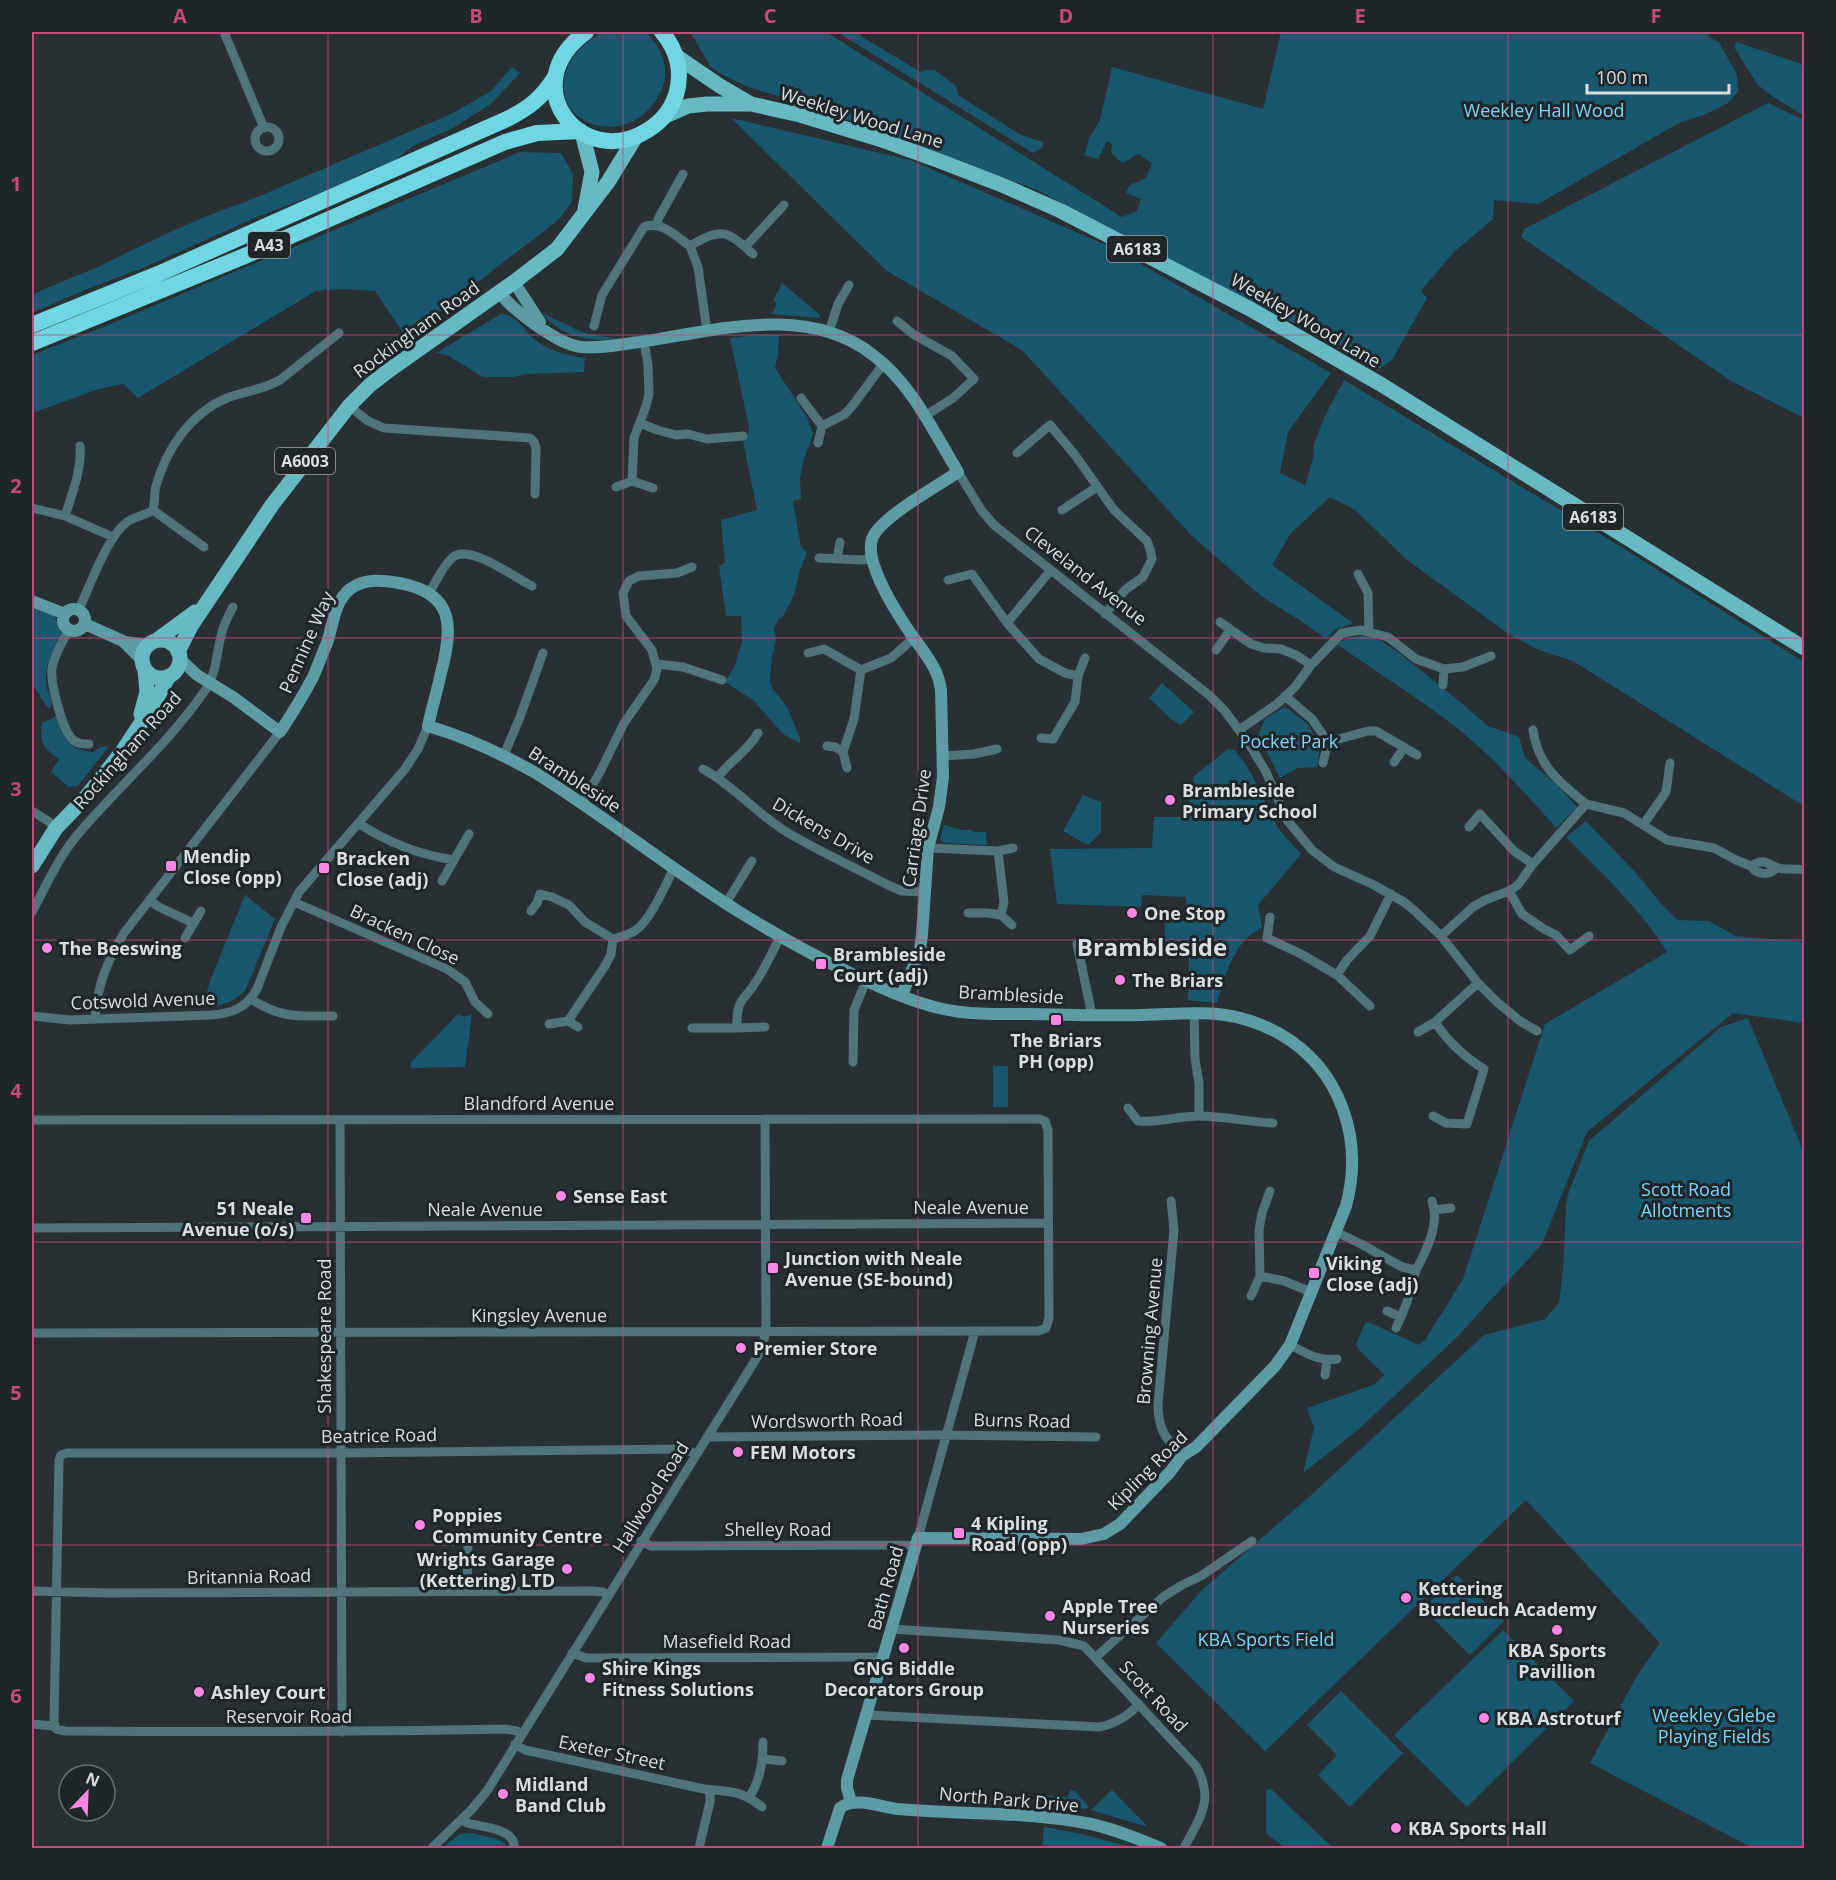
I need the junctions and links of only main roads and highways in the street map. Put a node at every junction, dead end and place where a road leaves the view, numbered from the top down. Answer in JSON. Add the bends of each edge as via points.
{"nodes":[{"id":1,"x":586,"y":32,"type":"edge"},
{"id":2,"x":662,"y":32,"type":"edge"},
{"id":3,"x":676,"y":56,"type":"junction"},
{"id":4,"x":555,"y":77,"type":"junction"},
{"id":5,"x":751,"y":104,"type":"junction"},
{"id":6,"x":665,"y":116,"type":"junction"},
{"id":7,"x":581,"y":132,"type":"junction"},
{"id":8,"x":635,"y":138,"type":"junction"},
{"id":9,"x":583,"y":217,"type":"junction"},
{"id":10,"x":32,"y":325,"type":"edge"},
{"id":11,"x":32,"y":344,"type":"edge"},
{"id":12,"x":204,"y":605,"type":"junction"},
{"id":13,"x":152,"y":643,"type":"junction"},
{"id":14,"x":1804,"y":648,"type":"edge"},
{"id":15,"x":179,"y":655,"type":"junction"},
{"id":16,"x":143,"y":665,"type":"junction"},
{"id":17,"x":171,"y":675,"type":"junction"},
{"id":18,"x":135,"y":731,"type":"junction"},
{"id":19,"x":32,"y":866,"type":"edge"}],
"edges":[{"from":1,"to":4,"type":"highway","number":"A43","via":[[568,50]]},
{"from":2,"to":3,"type":"highway","number":"A43"},
{"from":3,"to":5,"type":"main road","name":"Weekley Wood Lane","number":"A6183"},
{"from":3,"to":6,"type":"highway","number":"A43","via":[[677,89]]},
{"from":4,"to":7,"type":"highway","via":[[555,95],[561,112]]},
{"from":4,"to":10,"type":"highway","number":"A43","via":[[545,93],[522,112],[158,274]]},
{"from":5,"to":6,"type":"main road","name":"Weekley Wood Lane","number":"A6183","via":[[701,104]]},
{"from":5,"to":14,"type":"main road","name":"Weekley Wood Lane","number":"A6183","via":[[800,115],[948,164],[1060,211],[1149,256],[1382,385]]},
{"from":6,"to":8,"type":"highway","number":"A43"},
{"from":7,"to":8,"type":"highway","number":"A43","via":[[609,141]]},
{"from":7,"to":9,"type":"main road","name":"Rockingham Road","number":"A6003","via":[[592,171]]},
{"from":7,"to":11,"type":"highway","number":"A43","via":[[537,134],[505,142]]},
{"from":8,"to":9,"type":"main road","name":"Rockingham Road","number":"A6003"},
{"from":9,"to":12,"type":"main road","name":"Rockingham Road","number":"A6003","via":[[557,249],[388,371],[349,406],[272,505]]},
{"from":12,"to":13,"type":"main road","name":"Rockingham Road","number":"A6003"},
{"from":12,"to":15,"type":"main road","name":"Rockingham Road","number":"A6003","via":[[190,626]]},
{"from":13,"to":15,"type":"main road","via":[[170,642]]},
{"from":13,"to":16,"type":"main road","via":[[144,650]]},
{"from":15,"to":17,"type":"main road","via":[[177,670]]},
{"from":16,"to":17,"type":"main road","via":[[156,677]]},
{"from":16,"to":18,"type":"main road","name":"Rockingham Road","via":[[147,692]]},
{"from":17,"to":18,"type":"main road","name":"Rockingham Road"},
{"from":18,"to":19,"type":"main road","name":"Rockingham Road","via":[[86,797],[56,828]]}]}
